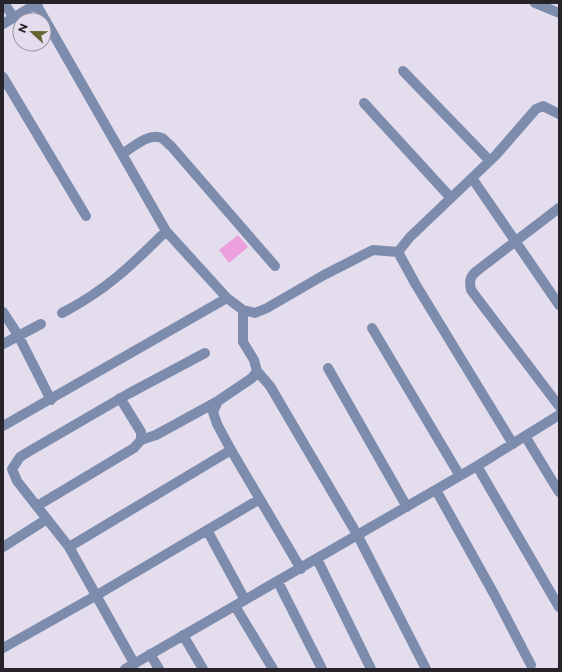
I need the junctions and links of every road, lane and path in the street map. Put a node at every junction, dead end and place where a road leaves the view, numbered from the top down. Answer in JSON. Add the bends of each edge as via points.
{"nodes":[{"id":1,"x":4,"y":3,"type":"edge"},
{"id":2,"x":535,"y":3,"type":"edge"},
{"id":3,"x":37,"y":4,"type":"edge"},
{"id":4,"x":24,"y":12,"type":"edge"},
{"id":5,"x":559,"y":13,"type":"edge"},
{"id":6,"x":12,"y":15,"type":"edge"},
{"id":7,"x":12,"y":19,"type":"edge"},
{"id":8,"x":3,"y":24,"type":"edge"},
{"id":9,"x":403,"y":71,"type":"dead end"},
{"id":10,"x":3,"y":77,"type":"edge"},
{"id":11,"x":364,"y":103,"type":"dead end"},
{"id":12,"x":559,"y":114,"type":"edge"},
{"id":13,"x":122,"y":154,"type":"junction"},
{"id":14,"x":490,"y":161,"type":"junction"},
{"id":15,"x":472,"y":178,"type":"junction"},
{"id":16,"x":451,"y":198,"type":"junction"},
{"id":17,"x":559,"y":208,"type":"edge"},
{"id":18,"x":86,"y":216,"type":"dead end"},
{"id":19,"x":166,"y":231,"type":"junction"},
{"id":20,"x":514,"y":242,"type":"junction"},
{"id":21,"x":398,"y":252,"type":"junction"},
{"id":22,"x":275,"y":266,"type":"dead end"},
{"id":23,"x":227,"y":298,"type":"junction"},
{"id":24,"x":559,"y":305,"type":"edge"},
{"id":25,"x":243,"y":310,"type":"junction"},
{"id":26,"x":3,"y":312,"type":"edge"},
{"id":27,"x":62,"y":313,"type":"dead end"},
{"id":28,"x":41,"y":324,"type":"dead end"},
{"id":29,"x":372,"y":328,"type":"dead end"},
{"id":30,"x":18,"y":335,"type":"junction"},
{"id":31,"x":3,"y":344,"type":"edge"},
{"id":32,"x":205,"y":353,"type":"dead end"},
{"id":33,"x":328,"y":368,"type":"dead end"},
{"id":34,"x":257,"y":371,"type":"junction"},
{"id":35,"x":120,"y":398,"type":"junction"},
{"id":36,"x":51,"y":400,"type":"junction"},
{"id":37,"x":218,"y":401,"type":"junction"},
{"id":38,"x":559,"y":406,"type":"edge"},
{"id":39,"x":559,"y":415,"type":"edge"},
{"id":40,"x":3,"y":426,"type":"edge"},
{"id":41,"x":525,"y":436,"type":"junction"},
{"id":42,"x":141,"y":440,"type":"junction"},
{"id":43,"x":513,"y":444,"type":"junction"},
{"id":44,"x":231,"y":450,"type":"junction"},
{"id":45,"x":477,"y":466,"type":"junction"},
{"id":46,"x":460,"y":476,"type":"junction"},
{"id":47,"x":436,"y":490,"type":"junction"},
{"id":48,"x":559,"y":492,"type":"edge"},
{"id":49,"x":260,"y":499,"type":"junction"},
{"id":50,"x":37,"y":506,"type":"junction"},
{"id":51,"x":407,"y":507,"type":"junction"},
{"id":52,"x":47,"y":519,"type":"junction"},
{"id":53,"x":207,"y":530,"type":"junction"},
{"id":54,"x":358,"y":536,"type":"junction"},
{"id":55,"x":3,"y":547,"type":"edge"},
{"id":56,"x":69,"y":547,"type":"junction"},
{"id":57,"x":317,"y":559,"type":"junction"},
{"id":58,"x":301,"y":569,"type":"junction"},
{"id":59,"x":278,"y":582,"type":"junction"},
{"id":60,"x":97,"y":595,"type":"junction"},
{"id":61,"x":245,"y":600,"type":"junction"},
{"id":62,"x":235,"y":606,"type":"junction"},
{"id":63,"x":559,"y":607,"type":"edge"},
{"id":64,"x":183,"y":635,"type":"junction"},
{"id":65,"x":3,"y":648,"type":"edge"},
{"id":66,"x":150,"y":654,"type":"junction"},
{"id":67,"x":134,"y":663,"type":"junction"},
{"id":68,"x":531,"y":665,"type":"dead end"},
{"id":69,"x":125,"y":669,"type":"edge"},
{"id":70,"x":159,"y":669,"type":"edge"},
{"id":71,"x":203,"y":669,"type":"edge"},
{"id":72,"x":273,"y":669,"type":"edge"},
{"id":73,"x":322,"y":669,"type":"edge"},
{"id":74,"x":371,"y":669,"type":"edge"},
{"id":75,"x":426,"y":669,"type":"edge"}],
"edges":[{"from":1,"to":6,"type":"street"},
{"from":2,"to":5,"type":"street"},
{"from":3,"to":4,"type":"street"},
{"from":3,"to":13,"type":"street"},
{"from":7,"to":8,"type":"street"},
{"from":9,"to":14,"type":"street"},
{"from":10,"to":18,"type":"street"},
{"from":11,"to":16,"type":"street"},
{"from":12,"to":14,"type":"street","via":[[543,106],[536,109]]},
{"from":13,"to":19,"type":"street"},
{"from":13,"to":22,"type":"street","via":[[148,138],[162,138]]},
{"from":14,"to":15,"type":"street"},
{"from":15,"to":16,"type":"street"},
{"from":15,"to":20,"type":"street"},
{"from":16,"to":21,"type":"street"},
{"from":17,"to":20,"type":"street"},
{"from":19,"to":23,"type":"street"},
{"from":19,"to":27,"type":"street","via":[[106,287]]},
{"from":20,"to":24,"type":"street"},
{"from":20,"to":38,"type":"street","via":[[471,276],[469,283],[471,290]]},
{"from":21,"to":25,"type":"street","via":[[373,250],[267,308],[255,313]]},
{"from":21,"to":43,"type":"street"},
{"from":23,"to":25,"type":"street"},
{"from":23,"to":36,"type":"street"},
{"from":25,"to":34,"type":"street","via":[[243,342],[254,360]]},
{"from":26,"to":30,"type":"street"},
{"from":28,"to":30,"type":"street"},
{"from":29,"to":46,"type":"street"},
{"from":30,"to":31,"type":"street"},
{"from":30,"to":36,"type":"street"},
{"from":32,"to":35,"type":"street"},
{"from":33,"to":51,"type":"street"},
{"from":34,"to":37,"type":"street","via":[[252,378]]},
{"from":34,"to":54,"type":"street","via":[[270,386]]},
{"from":35,"to":42,"type":"street","via":[[141,432]]},
{"from":35,"to":50,"type":"street","via":[[20,457],[15,463],[12,469],[17,481]]},
{"from":36,"to":40,"type":"street"},
{"from":37,"to":42,"type":"street","via":[[156,435]]},
{"from":37,"to":44,"type":"street","via":[[213,412]]},
{"from":39,"to":41,"type":"street"},
{"from":41,"to":43,"type":"street"},
{"from":41,"to":48,"type":"street"},
{"from":42,"to":50,"type":"street","via":[[134,448]]},
{"from":43,"to":45,"type":"street"},
{"from":44,"to":49,"type":"street"},
{"from":44,"to":56,"type":"street"},
{"from":45,"to":46,"type":"street"},
{"from":45,"to":63,"type":"street"},
{"from":46,"to":47,"type":"street"},
{"from":47,"to":51,"type":"street"},
{"from":47,"to":68,"type":"street"},
{"from":49,"to":53,"type":"street"},
{"from":49,"to":58,"type":"street"},
{"from":50,"to":52,"type":"street"},
{"from":51,"to":54,"type":"street"},
{"from":52,"to":55,"type":"street"},
{"from":52,"to":56,"type":"street"},
{"from":53,"to":60,"type":"street"},
{"from":53,"to":61,"type":"street"},
{"from":54,"to":57,"type":"street"},
{"from":54,"to":75,"type":"street"},
{"from":56,"to":60,"type":"street"},
{"from":57,"to":58,"type":"street"},
{"from":57,"to":74,"type":"street"},
{"from":58,"to":59,"type":"street"},
{"from":59,"to":61,"type":"street"},
{"from":59,"to":73,"type":"street"},
{"from":60,"to":65,"type":"street"},
{"from":60,"to":67,"type":"street"},
{"from":61,"to":62,"type":"street"},
{"from":62,"to":64,"type":"street"},
{"from":62,"to":72,"type":"street"},
{"from":64,"to":66,"type":"street"},
{"from":64,"to":71,"type":"street"},
{"from":66,"to":67,"type":"street"},
{"from":66,"to":70,"type":"street"},
{"from":67,"to":69,"type":"street"}]}
